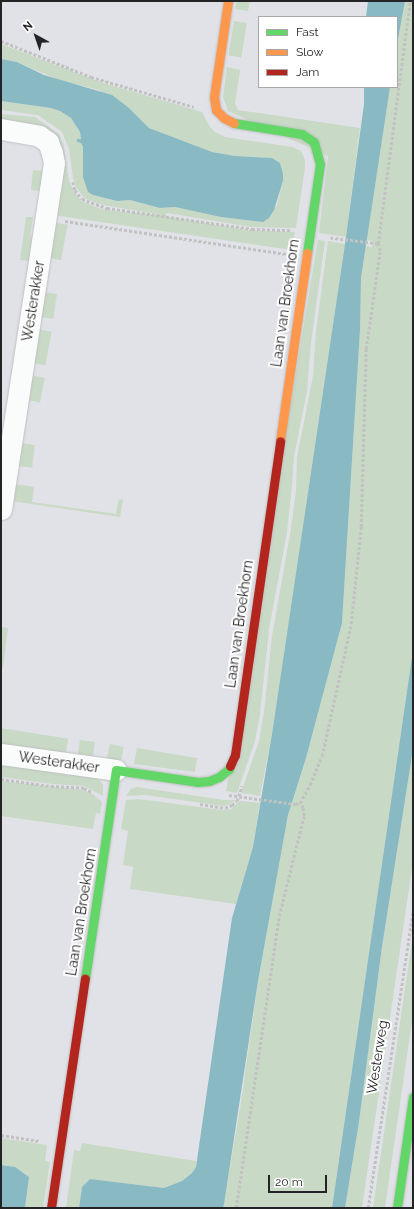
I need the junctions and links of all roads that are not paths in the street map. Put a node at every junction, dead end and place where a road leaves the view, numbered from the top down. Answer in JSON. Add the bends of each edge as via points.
{"nodes":[{"id":1,"x":228,"y":1,"type":"edge"},
{"id":2,"x":1,"y":129,"type":"edge"},
{"id":3,"x":1,"y":509,"type":"edge"},
{"id":4,"x":1,"y":754,"type":"edge"},
{"id":5,"x":116,"y":770,"type":"junction"},
{"id":6,"x":413,"y":1097,"type":"edge"},
{"id":7,"x":51,"y":1208,"type":"edge"},
{"id":8,"x":397,"y":1208,"type":"edge"}],
"edges":[{"from":1,"to":5,"type":"street","name":"Laan van Broekhorn","via":[[214,97],[216,110],[224,118],[237,124],[302,134],[314,142],[320,164],[235,755],[229,769],[220,777],[209,781],[198,782]]},
{"from":2,"to":3,"type":"street","name":"Westerakker","via":[[40,136],[48,142],[54,163]]},
{"from":4,"to":5,"type":"street","name":"Westerakker"},
{"from":5,"to":7,"type":"street","name":"Laan van Broekhorn"},
{"from":6,"to":8,"type":"street"}]}
